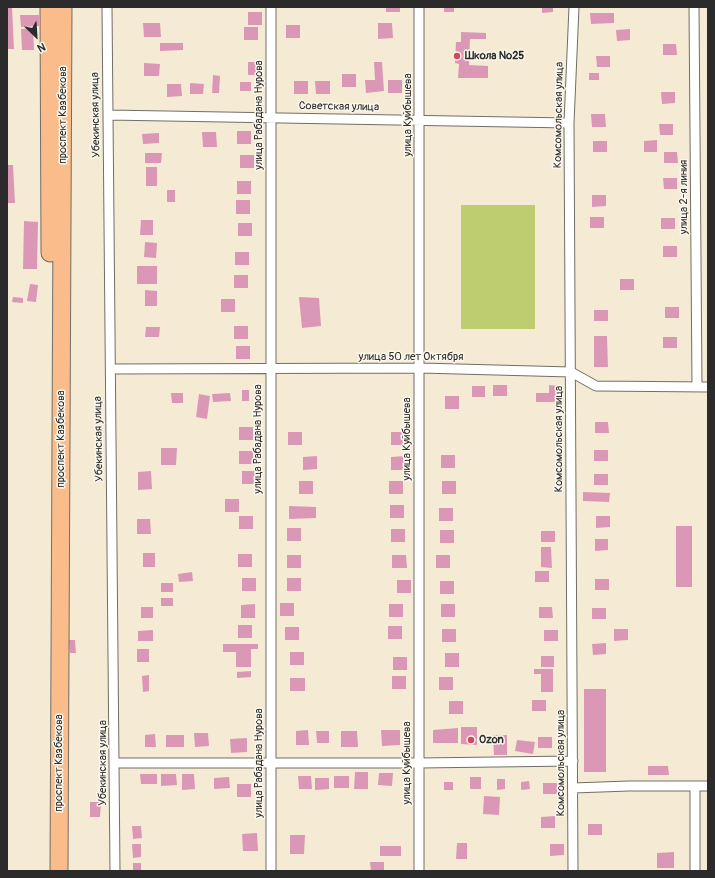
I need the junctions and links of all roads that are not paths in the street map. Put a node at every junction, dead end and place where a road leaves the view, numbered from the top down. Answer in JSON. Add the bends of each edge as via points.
{"nodes":[{"id":1,"x":50,"y":7,"type":"edge"},
{"id":2,"x":63,"y":7,"type":"edge"},
{"id":3,"x":107,"y":7,"type":"edge"},
{"id":4,"x":270,"y":7,"type":"edge"},
{"id":5,"x":419,"y":7,"type":"edge"},
{"id":6,"x":574,"y":7,"type":"edge"},
{"id":7,"x":694,"y":7,"type":"edge"},
{"id":8,"x":108,"y":115,"type":"junction"},
{"id":9,"x":271,"y":118,"type":"junction"},
{"id":10,"x":420,"y":121,"type":"junction"},
{"id":11,"x":569,"y":123,"type":"junction"},
{"id":12,"x":420,"y":368,"type":"junction"},
{"id":13,"x":111,"y":369,"type":"junction"},
{"id":14,"x":270,"y":369,"type":"junction"},
{"id":15,"x":571,"y":372,"type":"junction"},
{"id":16,"x":697,"y":386,"type":"junction"},
{"id":17,"x":708,"y":387,"type":"edge"},
{"id":18,"x":573,"y":761,"type":"junction"},
{"id":19,"x":115,"y":763,"type":"junction"},
{"id":20,"x":271,"y":763,"type":"junction"},
{"id":21,"x":419,"y":764,"type":"junction"},
{"id":22,"x":695,"y":786,"type":"junction"},
{"id":23,"x":708,"y":786,"type":"edge"},
{"id":24,"x":573,"y":788,"type":"junction"},
{"id":25,"x":52,"y":871,"type":"edge"},
{"id":26,"x":59,"y":871,"type":"edge"},
{"id":27,"x":115,"y":871,"type":"edge"},
{"id":28,"x":271,"y":871,"type":"edge"},
{"id":29,"x":419,"y":871,"type":"edge"},
{"id":30,"x":573,"y":871,"type":"edge"},
{"id":31,"x":695,"y":871,"type":"edge"}],
"edges":[{"from":1,"to":25,"type":"highway","name":"проспект Казбекова"},
{"from":2,"to":26,"type":"highway","name":"проспект Казбекова"},
{"from":3,"to":8,"type":"street","name":"Убекинская улица"},
{"from":4,"to":9,"type":"street","name":"улица Рабадана Нурова"},
{"from":5,"to":10,"type":"street","name":"улица Куйбышева"},
{"from":6,"to":11,"type":"street","name":"Комсомольская улица"},
{"from":7,"to":16,"type":"street","name":"улица 2-я линия"},
{"from":8,"to":9,"type":"street","name":"Советская улица"},
{"from":8,"to":13,"type":"street","name":"Убекинская улица"},
{"from":9,"to":10,"type":"street","name":"Советская улица"},
{"from":9,"to":14,"type":"street","name":"улица Рабадана Нурова"},
{"from":10,"to":11,"type":"street","name":"Советская улица"},
{"from":10,"to":12,"type":"street","name":"улица Куйбышева"},
{"from":11,"to":15,"type":"street","name":"Комсомольская улица"},
{"from":12,"to":14,"type":"street","name":"улица 50 лет Октября"},
{"from":12,"to":15,"type":"street","name":"улица 50 лет Октября"},
{"from":12,"to":21,"type":"street","name":"улица Куйбышева"},
{"from":13,"to":14,"type":"street","name":"улица 50 лет Октября"},
{"from":13,"to":19,"type":"street","name":"Убекинская улица"},
{"from":14,"to":20,"type":"street","name":"улица Рабадана Нурова"},
{"from":15,"to":16,"type":"street","name":"улица 50 лет Октября","via":[[596,386]]},
{"from":15,"to":18,"type":"street","name":"Комсомольская улица"},
{"from":16,"to":17,"type":"street","name":"улица 50 лет Октября"},
{"from":18,"to":21,"type":"street"},
{"from":18,"to":24,"type":"street","name":"Комсомольская улица"},
{"from":19,"to":20,"type":"street"},
{"from":19,"to":27,"type":"street","name":"Убекинская улица"},
{"from":20,"to":21,"type":"street"},
{"from":20,"to":28,"type":"street","name":"улица Рабадана Нурова"},
{"from":21,"to":29,"type":"street","name":"улица Куйбышева"},
{"from":22,"to":23,"type":"street"},
{"from":22,"to":24,"type":"street"},
{"from":22,"to":31,"type":"street"},
{"from":24,"to":30,"type":"street","name":"Комсомольская улица"}]}
